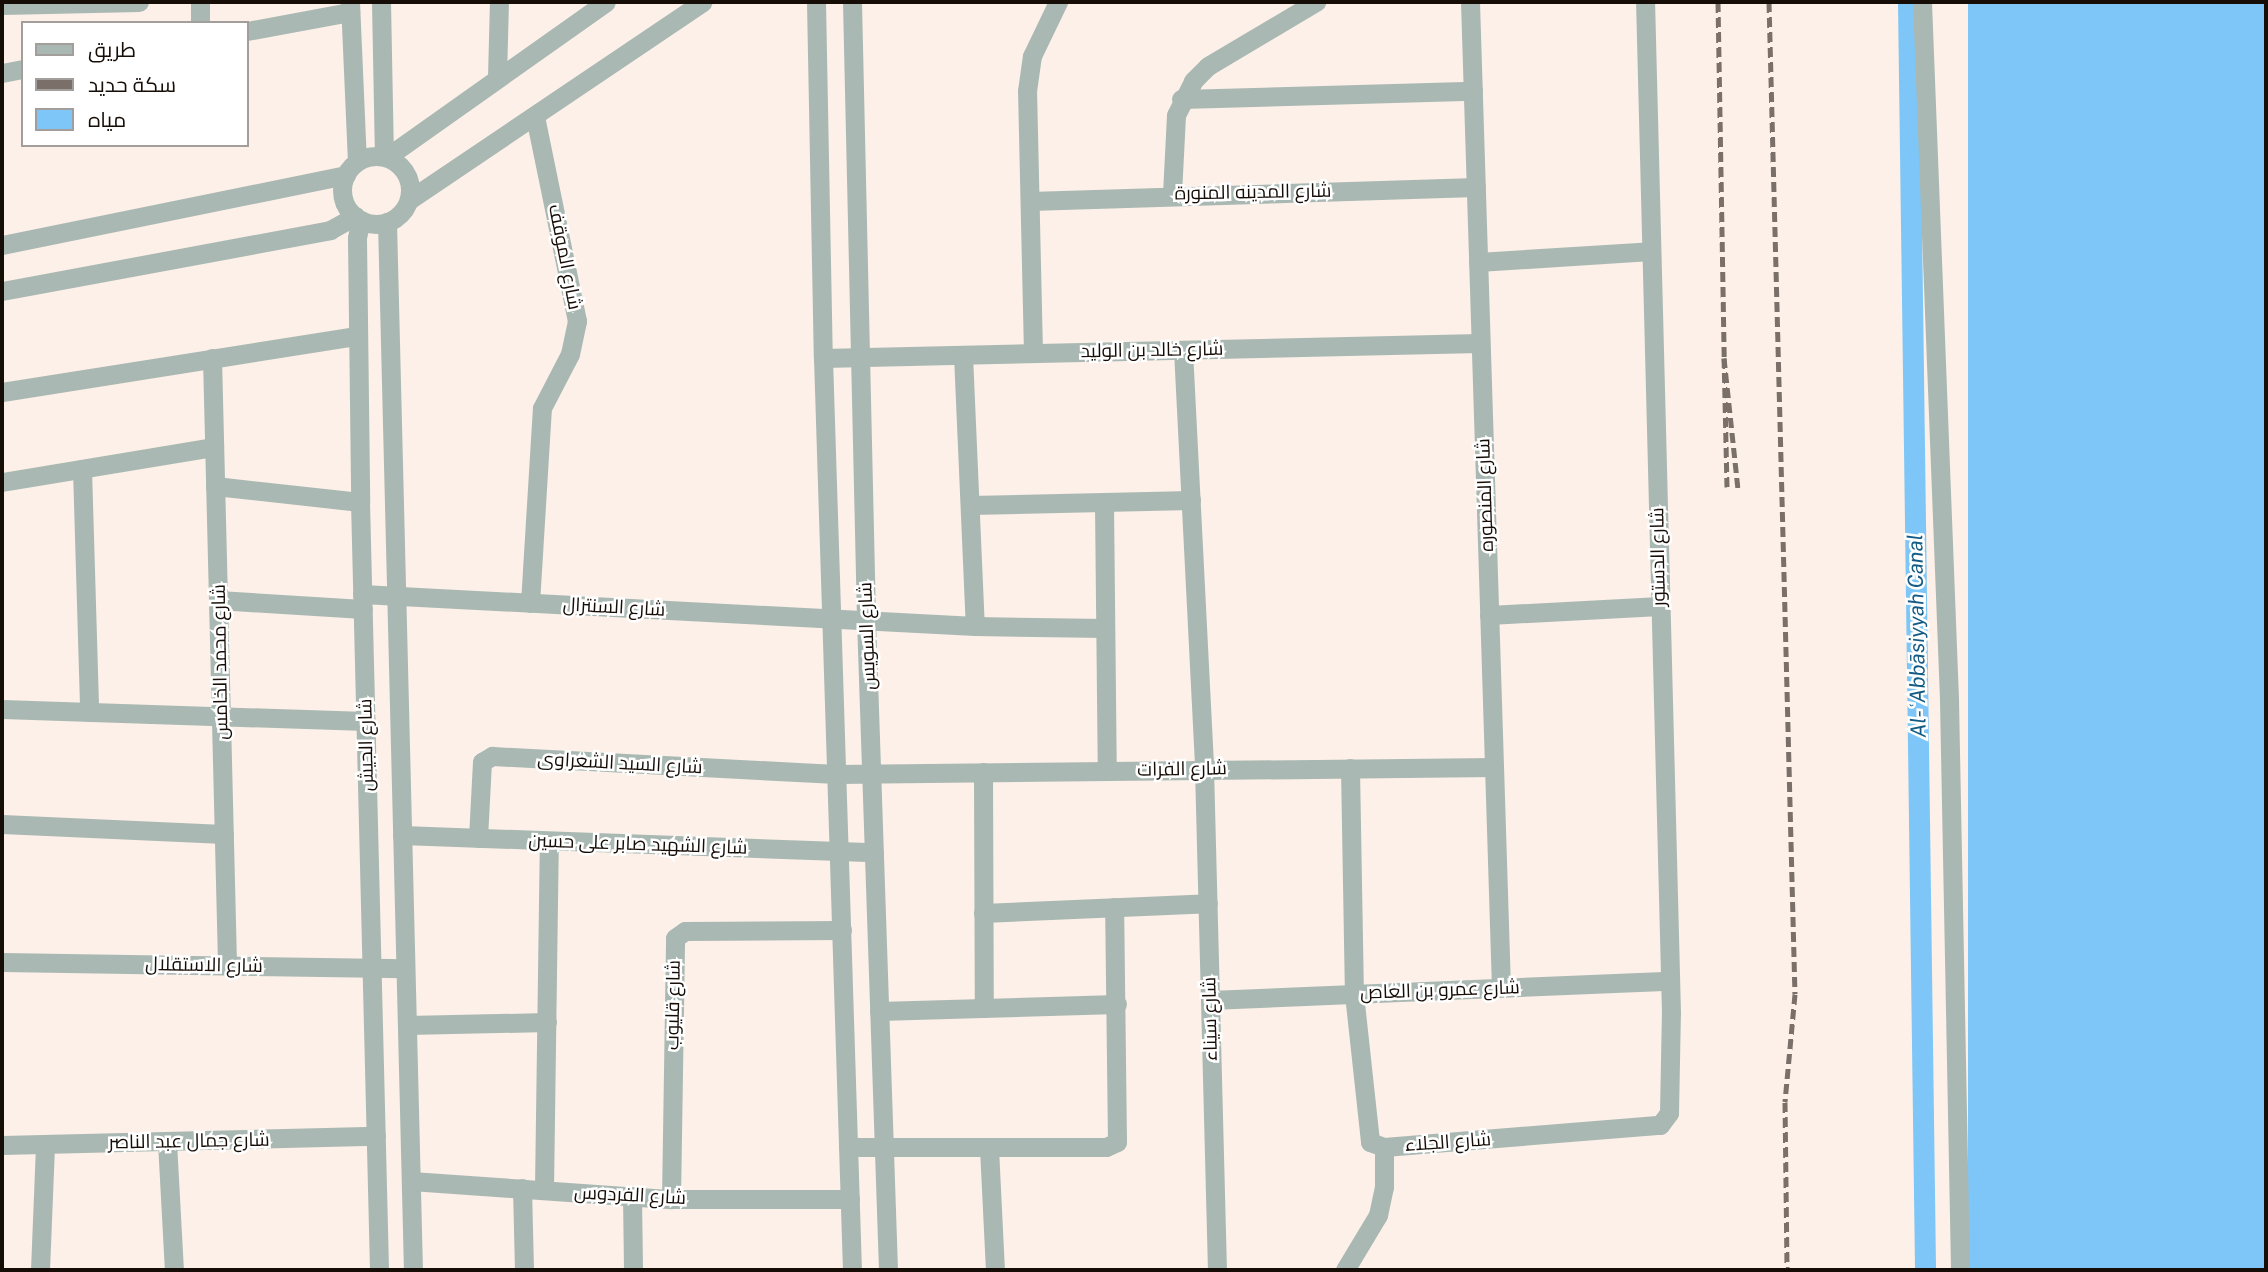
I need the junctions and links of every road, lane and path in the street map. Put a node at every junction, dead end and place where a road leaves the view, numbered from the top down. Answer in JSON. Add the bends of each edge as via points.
{"nodes":[{"id":1,"x":139,"y":2,"type":"edge"},
{"id":2,"x":200,"y":2,"type":"edge"},
{"id":3,"x":381,"y":2,"type":"edge"},
{"id":4,"x":499,"y":2,"type":"edge"},
{"id":5,"x":607,"y":2,"type":"edge"},
{"id":6,"x":702,"y":2,"type":"edge"},
{"id":7,"x":816,"y":2,"type":"edge"},
{"id":8,"x":852,"y":2,"type":"edge"},
{"id":9,"x":1058,"y":2,"type":"edge"},
{"id":10,"x":1316,"y":2,"type":"edge"},
{"id":11,"x":1470,"y":2,"type":"edge"},
{"id":12,"x":1645,"y":2,"type":"edge"},
{"id":13,"x":1922,"y":2,"type":"edge"},
{"id":14,"x":2,"y":5,"type":"edge"},
{"id":15,"x":350,"y":7,"type":"edge"},
{"id":16,"x":200,"y":21,"type":"edge"},
{"id":17,"x":248,"y":30,"type":"edge"},
{"id":18,"x":21,"y":69,"type":"edge"},
{"id":19,"x":2,"y":73,"type":"edge"},
{"id":20,"x":497,"y":77,"type":"junction"},
{"id":21,"x":1473,"y":91,"type":"junction"},
{"id":22,"x":1181,"y":99,"type":"junction"},
{"id":23,"x":535,"y":116,"type":"junction"},
{"id":24,"x":385,"y":157,"type":"junction"},
{"id":25,"x":351,"y":168,"type":"junction"},
{"id":26,"x":1476,"y":187,"type":"junction"},
{"id":27,"x":1172,"y":194,"type":"junction"},
{"id":28,"x":409,"y":200,"type":"junction"},
{"id":29,"x":1030,"y":201,"type":"junction"},
{"id":30,"x":358,"y":218,"type":"junction"},
{"id":31,"x":387,"y":222,"type":"junction"},
{"id":32,"x":2,"y":244,"type":"edge"},
{"id":33,"x":1651,"y":251,"type":"junction"},
{"id":34,"x":1478,"y":262,"type":"junction"},
{"id":35,"x":2,"y":291,"type":"edge"},
{"id":36,"x":357,"y":336,"type":"junction"},
{"id":37,"x":1480,"y":343,"type":"junction"},
{"id":38,"x":1183,"y":350,"type":"junction"},
{"id":39,"x":1033,"y":354,"type":"junction"},
{"id":40,"x":963,"y":355,"type":"junction"},
{"id":41,"x":862,"y":357,"type":"junction"},
{"id":42,"x":212,"y":358,"type":"junction"},
{"id":43,"x":822,"y":358,"type":"junction"},
{"id":44,"x":2,"y":392,"type":"edge"},
{"id":45,"x":214,"y":447,"type":"junction"},
{"id":46,"x":82,"y":469,"type":"junction"},
{"id":47,"x":2,"y":482,"type":"edge"},
{"id":48,"x":215,"y":486,"type":"junction"},
{"id":49,"x":1191,"y":500,"type":"junction"},
{"id":50,"x":360,"y":502,"type":"junction"},
{"id":51,"x":1104,"y":504,"type":"junction"},
{"id":52,"x":970,"y":505,"type":"junction"},
{"id":53,"x":397,"y":596,"type":"junction"},
{"id":54,"x":218,"y":600,"type":"junction"},
{"id":55,"x":362,"y":602,"type":"junction"},
{"id":56,"x":530,"y":603,"type":"junction"},
{"id":57,"x":1660,"y":606,"type":"junction"},
{"id":58,"x":1489,"y":615,"type":"junction"},
{"id":59,"x":832,"y":618,"type":"junction"},
{"id":60,"x":866,"y":620,"type":"junction"},
{"id":61,"x":975,"y":626,"type":"junction"},
{"id":62,"x":1105,"y":628,"type":"junction"},
{"id":63,"x":2,"y":709,"type":"edge"},
{"id":64,"x":89,"y":712,"type":"junction"},
{"id":65,"x":221,"y":717,"type":"junction"},
{"id":66,"x":366,"y":722,"type":"junction"},
{"id":67,"x":1494,"y":767,"type":"junction"},
{"id":68,"x":1204,"y":768,"type":"junction"},
{"id":69,"x":1350,"y":768,"type":"junction"},
{"id":70,"x":1107,"y":770,"type":"junction"},
{"id":71,"x":983,"y":772,"type":"junction"},
{"id":72,"x":837,"y":774,"type":"junction"},
{"id":73,"x":871,"y":774,"type":"junction"},
{"id":74,"x":2,"y":824,"type":"edge"},
{"id":75,"x":224,"y":834,"type":"junction"},
{"id":76,"x":402,"y":835,"type":"junction"},
{"id":77,"x":478,"y":838,"type":"junction"},
{"id":78,"x":549,"y":841,"type":"junction"},
{"id":79,"x":839,"y":851,"type":"junction"},
{"id":80,"x":874,"y":852,"type":"junction"},
{"id":81,"x":1208,"y":903,"type":"junction"},
{"id":82,"x":1114,"y":907,"type":"junction"},
{"id":83,"x":983,"y":913,"type":"junction"},
{"id":84,"x":842,"y":930,"type":"junction"},
{"id":85,"x":2,"y":962,"type":"edge"},
{"id":86,"x":227,"y":965,"type":"junction"},
{"id":87,"x":372,"y":967,"type":"junction"},
{"id":88,"x":405,"y":968,"type":"junction"},
{"id":89,"x":1670,"y":981,"type":"junction"},
{"id":90,"x":1500,"y":988,"type":"junction"},
{"id":91,"x":1354,"y":994,"type":"junction"},
{"id":92,"x":1210,"y":1000,"type":"junction"},
{"id":93,"x":1116,"y":1004,"type":"junction"},
{"id":94,"x":984,"y":1008,"type":"junction"},
{"id":95,"x":879,"y":1011,"type":"junction"},
{"id":96,"x":547,"y":1022,"type":"junction"},
{"id":97,"x":407,"y":1025,"type":"junction"},
{"id":98,"x":1670,"y":1113,"type":"joint"},
{"id":99,"x":376,"y":1136,"type":"junction"},
{"id":100,"x":167,"y":1142,"type":"junction"},
{"id":101,"x":2,"y":1145,"type":"edge"},
{"id":102,"x":45,"y":1145,"type":"junction"},
{"id":103,"x":848,"y":1147,"type":"junction"},
{"id":104,"x":884,"y":1147,"type":"junction"},
{"id":105,"x":1384,"y":1147,"type":"junction"},
{"id":106,"x":989,"y":1148,"type":"junction"},
{"id":107,"x":411,"y":1181,"type":"junction"},
{"id":108,"x":522,"y":1188,"type":"junction"},
{"id":109,"x":544,"y":1189,"type":"junction"},
{"id":110,"x":632,"y":1196,"type":"junction"},
{"id":111,"x":671,"y":1199,"type":"junction"},
{"id":112,"x":850,"y":1199,"type":"junction"},
{"id":113,"x":412,"y":1211,"type":"junction"},
{"id":114,"x":378,"y":1212,"type":"junction"},
{"id":115,"x":40,"y":1270,"type":"edge"},
{"id":116,"x":174,"y":1270,"type":"edge"},
{"id":117,"x":379,"y":1270,"type":"edge"},
{"id":118,"x":413,"y":1270,"type":"edge"},
{"id":119,"x":524,"y":1270,"type":"edge"},
{"id":120,"x":633,"y":1270,"type":"edge"},
{"id":121,"x":852,"y":1270,"type":"edge"},
{"id":122,"x":888,"y":1270,"type":"edge"},
{"id":123,"x":995,"y":1270,"type":"edge"},
{"id":124,"x":1217,"y":1270,"type":"edge"},
{"id":125,"x":1345,"y":1270,"type":"edge"},
{"id":126,"x":1960,"y":1270,"type":"edge"}],
"edges":[{"from":1,"to":14,"type":"street"},
{"from":2,"to":16,"type":"street"},
{"from":3,"to":24,"type":"street"},
{"from":4,"to":20,"type":"street"},
{"from":5,"to":20,"type":"street"},
{"from":6,"to":23,"type":"street"},
{"from":7,"to":43,"type":"street","name":"شارع السويس"},
{"from":8,"to":41,"type":"street","name":"شارع السويس"},
{"from":9,"to":29,"type":"street","via":[[1032,55],[1027,91]]},
{"from":10,"to":22,"type":"street","via":[[1208,66]]},
{"from":11,"to":21,"type":"street","name":"شارع المنصوره"},
{"from":12,"to":33,"type":"street","name":"شارع الدستور"},
{"from":13,"to":126,"type":"street","via":[[1949,700]]},
{"from":15,"to":17,"type":"street"},
{"from":15,"to":25,"type":"street","name":"شارع الجيش"},
{"from":18,"to":19,"type":"street"},
{"from":20,"to":24,"type":"street"},
{"from":21,"to":22,"type":"street"},
{"from":21,"to":26,"type":"street","name":"شارع المنصوره"},
{"from":22,"to":27,"type":"street","via":[[1174,132]]},
{"from":23,"to":28,"type":"street"},
{"from":23,"to":56,"type":"street","name":"شارع الموقف","via":[[577,321],[570,354],[542,408]]},
{"from":24,"to":25,"type":"street"},
{"from":24,"to":28,"type":"street","via":[[409,179]]},
{"from":25,"to":30,"type":"street","name":"شارع الجيش","via":[[342,193]]},
{"from":25,"to":32,"type":"street"},
{"from":26,"to":27,"type":"street","name":"شارع المدينه المنورة"},
{"from":26,"to":34,"type":"street","name":"شارع المنصوره"},
{"from":27,"to":29,"type":"street","name":"شارع المدينه المنورة"},
{"from":28,"to":31,"type":"street","via":[[401,214]]},
{"from":29,"to":39,"type":"street"},
{"from":30,"to":31,"type":"street"},
{"from":30,"to":35,"type":"street","via":[[330,230]]},
{"from":30,"to":36,"type":"street","name":"شارع الجيش"},
{"from":31,"to":53,"type":"street","name":"شارع الجيش"},
{"from":33,"to":34,"type":"street"},
{"from":33,"to":57,"type":"street","name":"شارع الدستور"},
{"from":34,"to":37,"type":"street","name":"شارع المنصوره"},
{"from":36,"to":42,"type":"street"},
{"from":36,"to":50,"type":"street","name":"شارع الجيش"},
{"from":37,"to":38,"type":"street","name":"شارع خالد بن الوليد"},
{"from":37,"to":58,"type":"street","name":"شارع المنصوره"},
{"from":38,"to":39,"type":"street","name":"شارع خالد بن الوليد"},
{"from":38,"to":49,"type":"street","name":"شارع سيناء"},
{"from":39,"to":40,"type":"street","name":"شارع خالد بن الوليد"},
{"from":40,"to":41,"type":"street","name":"شارع خالد بن الوليد"},
{"from":40,"to":52,"type":"street"},
{"from":41,"to":43,"type":"street","name":"شارع خالد بن الوليد"},
{"from":41,"to":60,"type":"street","name":"شارع السويس"},
{"from":42,"to":44,"type":"street"},
{"from":42,"to":45,"type":"street","name":"شارع محمد الخامس"},
{"from":43,"to":59,"type":"street","name":"شارع السويس"},
{"from":45,"to":46,"type":"street"},
{"from":45,"to":48,"type":"street","name":"شارع محمد الخامس"},
{"from":46,"to":47,"type":"street"},
{"from":46,"to":64,"type":"street"},
{"from":48,"to":50,"type":"street"},
{"from":48,"to":54,"type":"street","name":"شارع محمد الخامس"},
{"from":49,"to":51,"type":"street"},
{"from":49,"to":68,"type":"street","name":"شارع سيناء"},
{"from":50,"to":55,"type":"street","name":"شارع الجيش"},
{"from":51,"to":52,"type":"street"},
{"from":51,"to":62,"type":"street"},
{"from":52,"to":61,"type":"street"},
{"from":53,"to":55,"type":"street","name":"شارع السنترال"},
{"from":53,"to":56,"type":"street","name":"شارع السنترال"},
{"from":53,"to":76,"type":"street","name":"شارع الجيش"},
{"from":54,"to":55,"type":"street","name":"شارع السنترال"},
{"from":54,"to":65,"type":"street","name":"شارع محمد الخامس"},
{"from":55,"to":66,"type":"street","name":"شارع الجيش"},
{"from":56,"to":59,"type":"street","name":"شارع السنترال"},
{"from":57,"to":58,"type":"street"},
{"from":57,"to":89,"type":"street","name":"شارع الدستور"},
{"from":58,"to":67,"type":"street","name":"شارع المنصوره"},
{"from":59,"to":60,"type":"street","name":"شارع السنترال"},
{"from":59,"to":72,"type":"street","name":"شارع السويس"},
{"from":60,"to":61,"type":"street","name":"شارع السنترال"},
{"from":60,"to":73,"type":"street","name":"شارع السويس"},
{"from":61,"to":62,"type":"street","name":"شارع السنترال"},
{"from":62,"to":70,"type":"street"},
{"from":63,"to":64,"type":"street"},
{"from":64,"to":65,"type":"street"},
{"from":65,"to":66,"type":"street"},
{"from":65,"to":75,"type":"street","name":"شارع محمد الخامس"},
{"from":66,"to":87,"type":"street","name":"شارع الجيش"},
{"from":67,"to":69,"type":"street","name":"شارع الفرات"},
{"from":67,"to":90,"type":"street","name":"شارع المنصوره"},
{"from":68,"to":69,"type":"street","name":"شارع الفرات"},
{"from":68,"to":70,"type":"street","name":"شارع الفرات"},
{"from":68,"to":81,"type":"street","name":"شارع سيناء"},
{"from":69,"to":91,"type":"street"},
{"from":70,"to":71,"type":"street","name":"شارع الفرات"},
{"from":71,"to":73,"type":"street","name":"شارع الفرات"},
{"from":71,"to":83,"type":"street"},
{"from":72,"to":73,"type":"street","name":"شارع الفرات"},
{"from":72,"to":77,"type":"street","name":"شارع السيد الشعراوى","via":[[488,757],[481,766]]},
{"from":72,"to":79,"type":"street","name":"شارع السويس"},
{"from":73,"to":80,"type":"street","name":"شارع السويس"},
{"from":74,"to":75,"type":"street"},
{"from":75,"to":86,"type":"street","name":"شارع محمد الخامس"},
{"from":76,"to":77,"type":"street","name":"شارع الشهيد صابر على حسين"},
{"from":76,"to":88,"type":"street","name":"شارع الجيش"},
{"from":77,"to":78,"type":"street","name":"شارع الشهيد صابر على حسين"},
{"from":78,"to":79,"type":"street","name":"شارع الشهيد صابر على حسين"},
{"from":78,"to":96,"type":"street"},
{"from":79,"to":80,"type":"street","name":"شارع الشهيد صابر على حسين"},
{"from":79,"to":84,"type":"street","name":"شارع السويس"},
{"from":80,"to":95,"type":"street","name":"شارع السويس"},
{"from":81,"to":82,"type":"street"},
{"from":81,"to":92,"type":"street","name":"شارع سيناء"},
{"from":82,"to":83,"type":"street"},
{"from":82,"to":93,"type":"street"},
{"from":83,"to":94,"type":"street"},
{"from":84,"to":103,"type":"street","name":"شارع السويس"},
{"from":84,"to":111,"type":"street","name":"شارع قليوب","via":[[678,934]]},
{"from":85,"to":86,"type":"street","name":"شارع الاستقلال"},
{"from":86,"to":87,"type":"street","name":"شارع الاستقلال"},
{"from":87,"to":88,"type":"street","name":"شارع الاستقلال"},
{"from":87,"to":99,"type":"street","name":"شارع الجيش"},
{"from":88,"to":97,"type":"street","name":"شارع الجيش"},
{"from":89,"to":90,"type":"street","name":"شارع عمرو بن العاص"},
{"from":89,"to":98,"type":"street","name":"شارع الدستور"},
{"from":90,"to":91,"type":"street","name":"شارع عمرو بن العاص"},
{"from":91,"to":92,"type":"street","name":"شارع عمرو بن العاص"},
{"from":91,"to":105,"type":"street","name":"شارع الجلاء","via":[[1366,1135],[1376,1146]]},
{"from":92,"to":124,"type":"street","name":"شارع سيناء"},
{"from":93,"to":94,"type":"street"},
{"from":93,"to":106,"type":"street","via":[[1120,1137],[1106,1147]]},
{"from":94,"to":95,"type":"street"},
{"from":95,"to":104,"type":"street","name":"شارع السويس"},
{"from":96,"to":97,"type":"street"},
{"from":96,"to":109,"type":"street"},
{"from":97,"to":107,"type":"street","name":"شارع الجيش"},
{"from":98,"to":105,"type":"street","name":"شارع الجلاء","via":[[1653,1128]]},
{"from":99,"to":100,"type":"street","name":"شارع جمال عبد الناصر"},
{"from":99,"to":114,"type":"street","name":"شارع الجيش"},
{"from":100,"to":102,"type":"street","name":"شارع جمال عبد الناصر"},
{"from":100,"to":116,"type":"street"},
{"from":101,"to":102,"type":"street","name":"شارع جمال عبد الناصر"},
{"from":102,"to":115,"type":"street"},
{"from":103,"to":104,"type":"street"},
{"from":103,"to":112,"type":"street","name":"شارع السويس"},
{"from":104,"to":106,"type":"street"},
{"from":104,"to":122,"type":"street","name":"شارع السويس"},
{"from":105,"to":125,"type":"street","via":[[1384,1187],[1378,1215]]},
{"from":106,"to":123,"type":"street"},
{"from":107,"to":108,"type":"street","name":"شارع الفردوس"},
{"from":107,"to":113,"type":"street","name":"شارع الجيش"},
{"from":108,"to":109,"type":"street","name":"شارع الفردوس"},
{"from":108,"to":119,"type":"street"},
{"from":109,"to":110,"type":"street","name":"شارع الفردوس"},
{"from":110,"to":111,"type":"street","name":"شارع الفردوس"},
{"from":110,"to":120,"type":"street"},
{"from":111,"to":112,"type":"street","name":"شارع الفردوس"},
{"from":112,"to":121,"type":"street","name":"شارع السويس"},
{"from":113,"to":114,"type":"street"},
{"from":113,"to":118,"type":"street","name":"شارع الجيش"},
{"from":114,"to":117,"type":"street","name":"شارع الجيش"}]}
